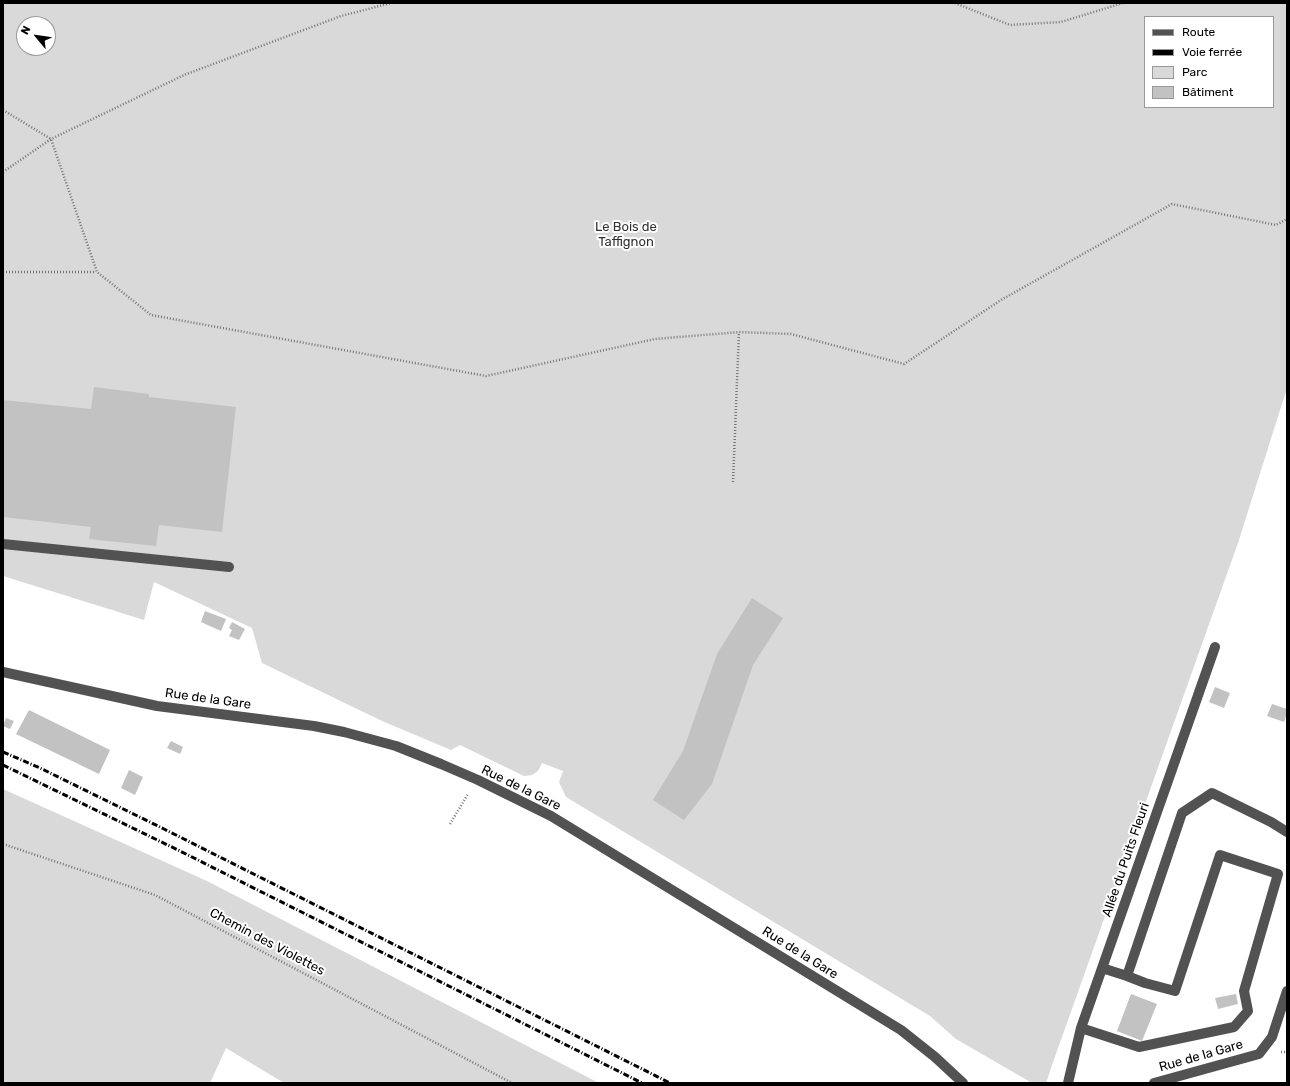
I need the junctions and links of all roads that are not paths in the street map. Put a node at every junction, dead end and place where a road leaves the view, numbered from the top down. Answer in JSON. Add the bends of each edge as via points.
{"nodes":[{"id":1,"x":3,"y":544,"type":"edge"},
{"id":2,"x":229,"y":567,"type":"dead end"},
{"id":3,"x":1215,"y":646,"type":"dead end"},
{"id":4,"x":3,"y":672,"type":"edge"},
{"id":5,"x":1287,"y":832,"type":"edge"},
{"id":6,"x":1102,"y":968,"type":"junction"},
{"id":7,"x":1127,"y":976,"type":"junction"},
{"id":8,"x":1287,"y":991,"type":"edge"},
{"id":9,"x":1081,"y":1028,"type":"junction"},
{"id":10,"x":962,"y":1083,"type":"edge"},
{"id":11,"x":1068,"y":1083,"type":"edge"},
{"id":12,"x":1154,"y":1083,"type":"edge"}],
"edges":[{"from":1,"to":2,"type":"street"},
{"from":3,"to":6,"type":"street","name":"Allée du Puits Fleuri"},
{"from":4,"to":10,"type":"street","name":"Rue de la Gare","via":[[157,706],[344,732],[396,746],[442,764],[551,816],[901,1030]]},
{"from":5,"to":7,"type":"street","via":[[1212,792],[1182,813]]},
{"from":6,"to":7,"type":"street"},
{"from":6,"to":9,"type":"street","name":"Allée du Puits Fleuri"},
{"from":7,"to":9,"type":"street","via":[[1175,991],[1220,855],[1278,874],[1244,991],[1248,1011],[1234,1027],[1139,1047]]},
{"from":8,"to":12,"type":"street","name":"Rue de la Gare","via":[[1272,1037],[1258,1054]]},
{"from":9,"to":11,"type":"street","name":"Allée du Puits Fleuri"}]}
